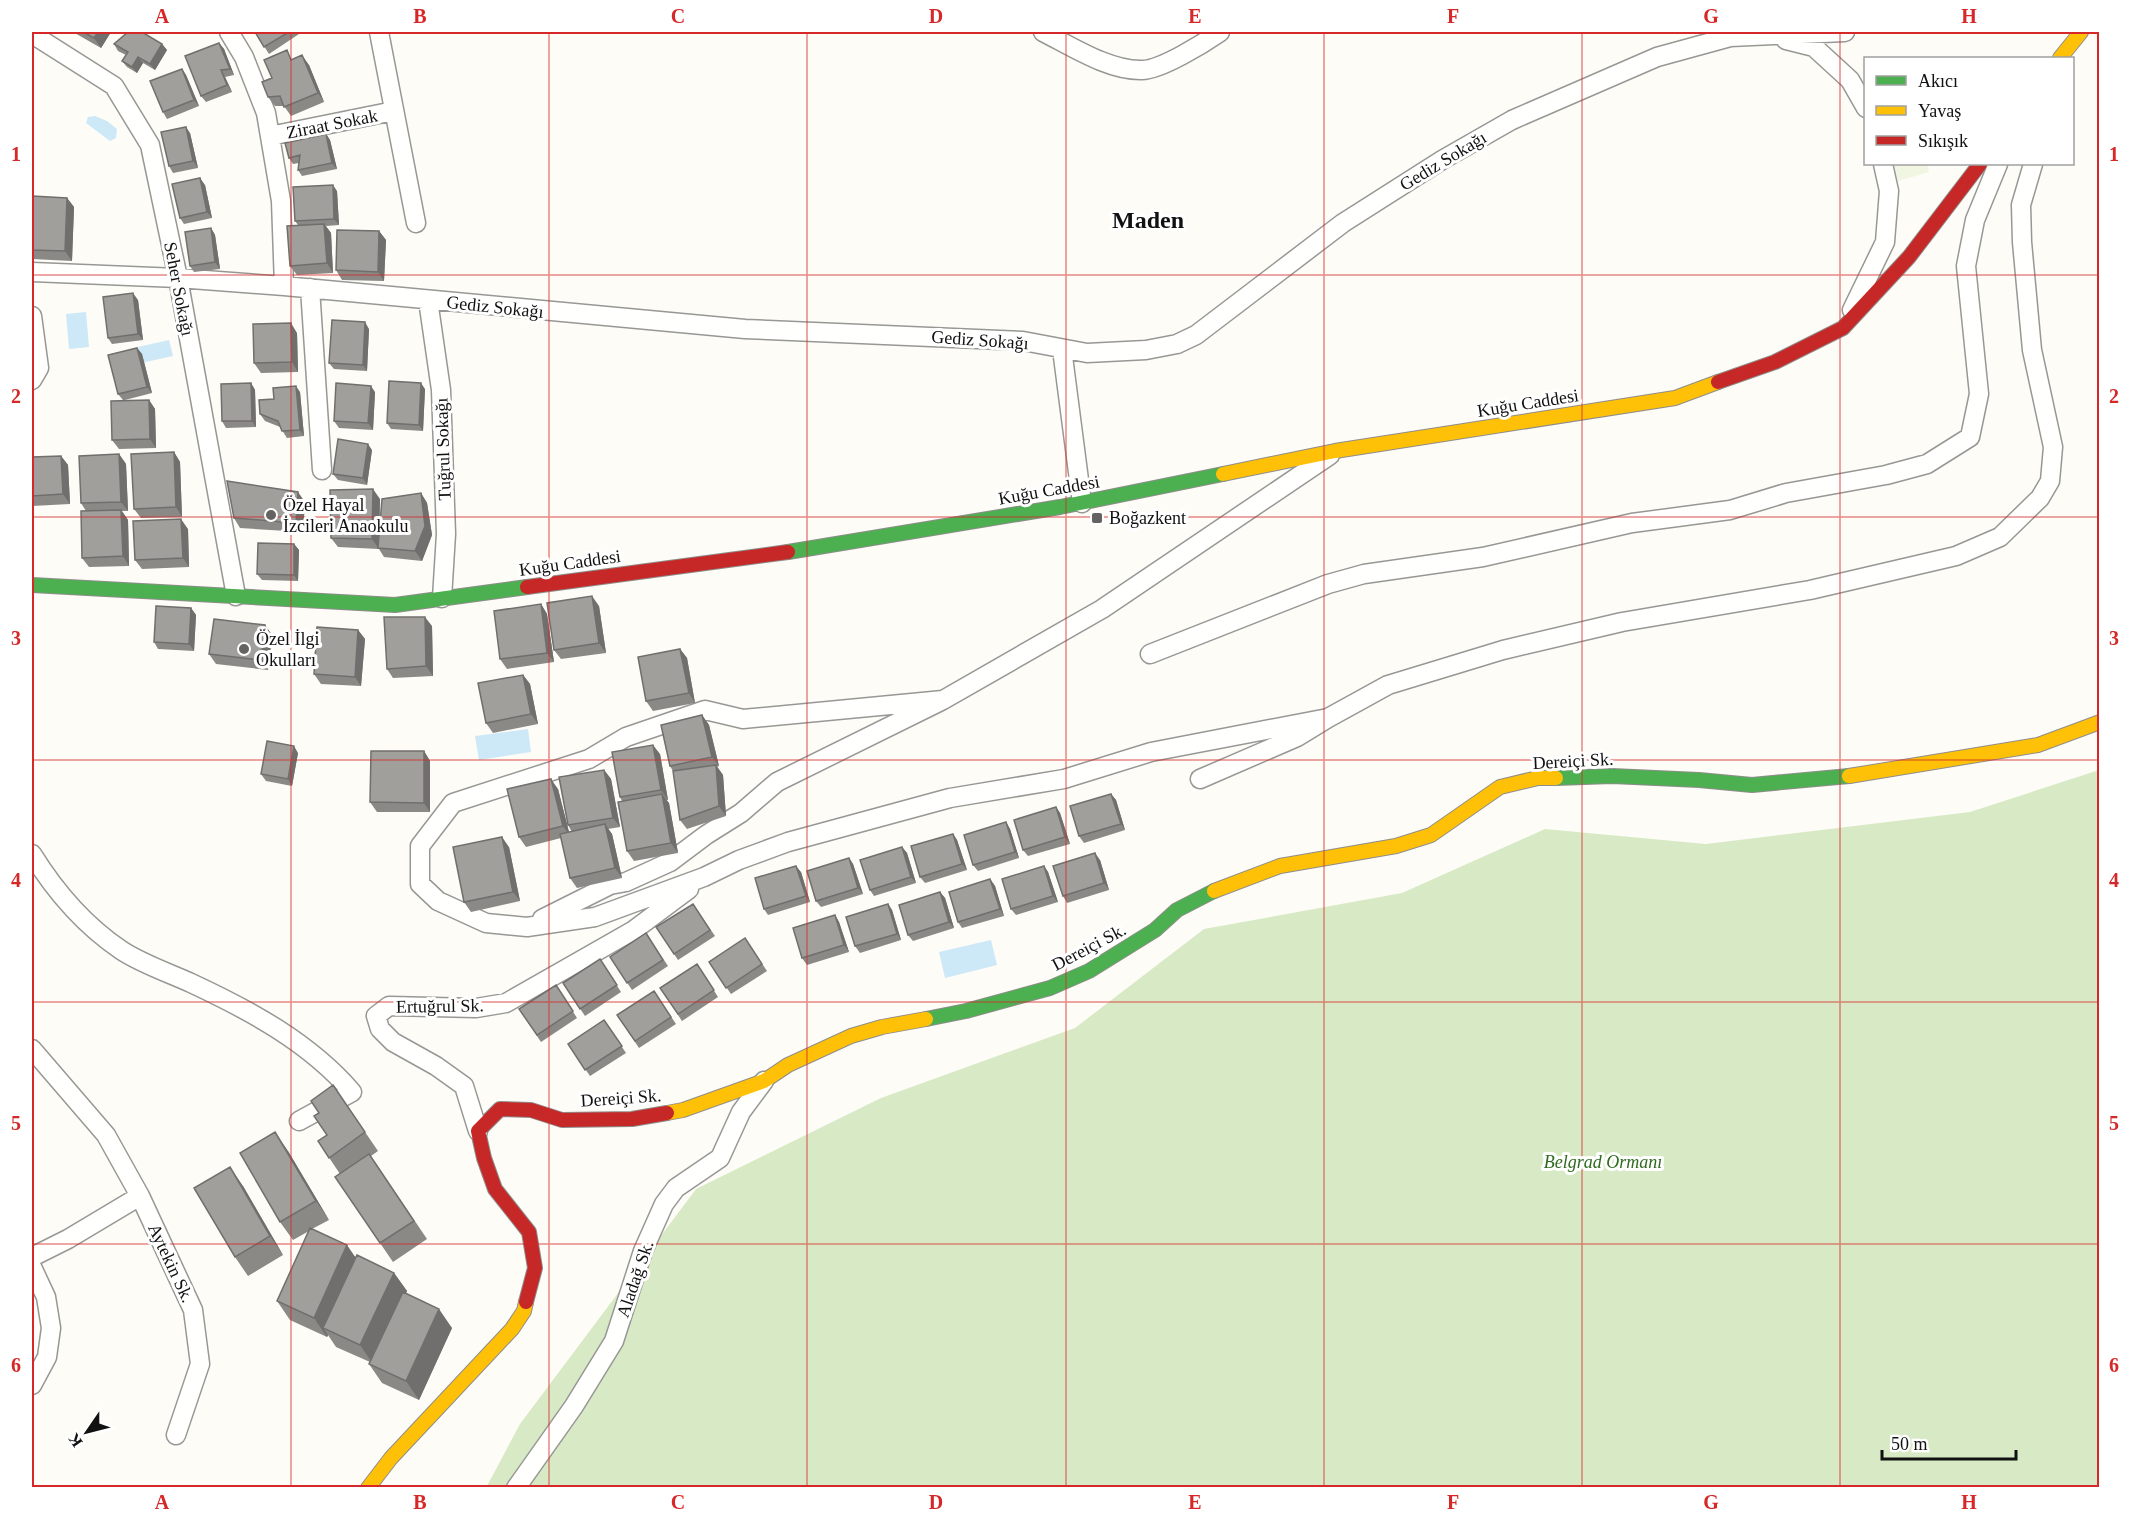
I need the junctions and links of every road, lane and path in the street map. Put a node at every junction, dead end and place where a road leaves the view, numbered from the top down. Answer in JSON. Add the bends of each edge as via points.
{"nodes":[{"id":1,"x":229,"y":32,"type":"edge"},
{"id":2,"x":379,"y":32,"type":"edge"},
{"id":3,"x":1043,"y":32,"type":"edge"},
{"id":4,"x":1220,"y":32,"type":"edge"},
{"id":5,"x":1845,"y":32,"type":"edge"},
{"id":6,"x":2083,"y":32,"type":"edge"},
{"id":7,"x":32,"y":34,"type":"edge"},
{"id":8,"x":1771,"y":36,"type":"junction"},
{"id":9,"x":2061,"y":57,"type":"edge"},
{"id":10,"x":2074,"y":57,"type":"edge"},
{"id":11,"x":1864,"y":104,"type":"edge"},
{"id":12,"x":394,"y":111,"type":"junction"},
{"id":13,"x":270,"y":136,"type":"junction"},
{"id":14,"x":1883,"y":165,"type":"edge"},
{"id":15,"x":1979,"y":165,"type":"edge"},
{"id":16,"x":1998,"y":165,"type":"edge"},
{"id":17,"x":2033,"y":165,"type":"edge"},
{"id":18,"x":416,"y":223,"type":"dead end"},
{"id":19,"x":32,"y":272,"type":"edge"},
{"id":20,"x":178,"y":278,"type":"junction"},
{"id":21,"x":284,"y":286,"type":"junction"},
{"id":22,"x":310,"y":288,"type":"junction"},
{"id":23,"x":428,"y":300,"type":"junction"},
{"id":24,"x":32,"y":316,"type":"edge"},
{"id":25,"x":1843,"y":328,"type":"junction"},
{"id":26,"x":1062,"y":348,"type":"junction"},
{"id":27,"x":32,"y":380,"type":"edge"},
{"id":28,"x":1335,"y":451,"type":"junction"},
{"id":29,"x":322,"y":470,"type":"dead end"},
{"id":30,"x":1082,"y":502,"type":"junction"},
{"id":31,"x":32,"y":585,"type":"edge"},
{"id":32,"x":236,"y":596,"type":"junction"},
{"id":33,"x":442,"y":598,"type":"junction"},
{"id":34,"x":1150,"y":654,"type":"dead end"},
{"id":35,"x":943,"y":700,"type":"junction"},
{"id":36,"x":1328,"y":718,"type":"junction"},
{"id":37,"x":2100,"y":722,"type":"edge"},
{"id":38,"x":1200,"y":779,"type":"dead end"},
{"id":39,"x":32,"y":854,"type":"edge"},
{"id":40,"x":704,"y":877,"type":"junction"},
{"id":41,"x":527,"y":927,"type":"junction"},
{"id":42,"x":32,"y":1049,"type":"edge"},
{"id":43,"x":764,"y":1081,"type":"junction"},
{"id":44,"x":298,"y":1121,"type":"dead end"},
{"id":45,"x":478,"y":1131,"type":"junction"},
{"id":46,"x":140,"y":1196,"type":"junction"},
{"id":47,"x":32,"y":1257,"type":"edge"},
{"id":48,"x":32,"y":1268,"type":"edge"},
{"id":49,"x":32,"y":1385,"type":"edge"},
{"id":50,"x":176,"y":1435,"type":"dead end"},
{"id":51,"x":368,"y":1488,"type":"edge"},
{"id":52,"x":516,"y":1488,"type":"edge"}],
"edges":[{"from":1,"to":13,"type":"street","via":[[244,57],[266,113]]},
{"from":2,"to":12,"type":"street","name":"Ziraat Sokak"},
{"from":3,"to":4,"type":"street","via":[[1106,64],[1143,70],[1173,59]]},
{"from":5,"to":8,"type":"street","name":"Gediz Sokağı"},
{"from":6,"to":9,"type":"street"},
{"from":6,"to":10,"type":"street"},
{"from":7,"to":20,"type":"street","name":"Seher Sokağı","via":[[114,86],[150,145]]},
{"from":8,"to":11,"type":"street","via":[[1814,47],[1850,80]]},
{"from":8,"to":26,"type":"street","name":"Gediz Sokağı","via":[[1730,37],[1657,57],[1512,120],[1343,223],[1196,334],[1177,344],[1098,353]]},
{"from":12,"to":13,"type":"street","name":"Ziraat Sokak"},
{"from":12,"to":18,"type":"street","name":"Ziraat Sokak"},
{"from":13,"to":21,"type":"street","via":[[281,201]]},
{"from":14,"to":25,"type":"street","via":[[1889,191],[1885,242]]},
{"from":15,"to":25,"type":"street","name":"Kuğu Caddesi","via":[[1909,257]]},
{"from":16,"to":34,"type":"street","via":[[1975,220],[1966,266],[1979,394],[1972,429],[1970,437],[1927,464],[1786,493],[1730,510],[1632,523],[1483,557],[1365,574],[1328,584]]},
{"from":17,"to":36,"type":"street","via":[[2021,205],[2022,242],[2032,350],[2053,447],[2050,481],[2040,498],[2000,537],[1956,556],[1809,590],[1622,622],[1503,651],[1388,685]]},
{"from":19,"to":20,"type":"street","name":"Gediz Sokağı"},
{"from":20,"to":21,"type":"street","name":"Gediz Sokağı"},
{"from":20,"to":32,"type":"street","name":"Seher Sokağı"},
{"from":21,"to":22,"type":"street","name":"Gediz Sokağı"},
{"from":22,"to":23,"type":"street","name":"Gediz Sokağı"},
{"from":22,"to":29,"type":"street"},
{"from":23,"to":26,"type":"street","name":"Gediz Sokağı","via":[[745,329],[1023,341]]},
{"from":23,"to":33,"type":"street","name":"Tuğrul Sokağı","via":[[441,390],[446,534]]},
{"from":24,"to":27,"type":"street","via":[[39,368]]},
{"from":25,"to":28,"type":"street","name":"Kuğu Caddesi","via":[[1775,362],[1675,398]]},
{"from":26,"to":30,"type":"street"},
{"from":28,"to":30,"type":"street","name":"Kuğu Caddesi"},
{"from":28,"to":35,"type":"street","via":[[1102,609]]},
{"from":30,"to":33,"type":"street","name":"Kuğu Caddesi","via":[[779,554]]},
{"from":31,"to":32,"type":"street","name":"Kuğu Caddesi"},
{"from":32,"to":33,"type":"street","name":"Kuğu Caddesi","via":[[395,604]]},
{"from":35,"to":41,"type":"street","via":[[777,782],[741,813],[670,862],[610,885]]},
{"from":35,"to":41,"type":"street","via":[[743,719],[705,710],[626,737],[589,759],[453,803],[420,846],[420,884],[438,901],[486,923]]},
{"from":36,"to":38,"type":"street","via":[[1297,737]]},
{"from":36,"to":40,"type":"street","via":[[1151,752],[1064,779],[950,798],[788,842]]},
{"from":37,"to":43,"type":"street","name":"Dereiçi Sk.","via":[[2038,745],[1847,776],[1752,785],[1612,776],[1538,778],[1500,788],[1431,835],[1396,846],[1280,866],[1206,894],[1177,910],[1125,950],[1050,988],[851,1036],[788,1065]]},
{"from":39,"to":44,"type":"street","via":[[69,905],[122,951],[270,1023],[340,1077],[352,1092]]},
{"from":40,"to":41,"type":"street","via":[[595,917]]},
{"from":40,"to":45,"type":"street","name":"Ertuğrul Sk.","via":[[634,930],[506,1003],[476,1008],[389,1006],[376,1016],[380,1029],[393,1042],[464,1086]]},
{"from":42,"to":46,"type":"street","name":"Aytekin Sk.","via":[[106,1135]]},
{"from":43,"to":45,"type":"street","name":"Dereiçi Sk.","via":[[683,1110],[632,1119],[562,1120],[531,1110],[500,1109]]},
{"from":43,"to":52,"type":"street","name":"Aladağ Sk.","via":[[741,1112],[720,1158],[676,1188],[664,1204],[643,1251],[615,1341]]},
{"from":45,"to":51,"type":"street","via":[[495,1189],[529,1232],[535,1268],[524,1311]]},
{"from":46,"to":47,"type":"street"},
{"from":46,"to":50,"type":"street","name":"Aytekin Sk.","via":[[193,1310],[200,1364]]},
{"from":48,"to":49,"type":"street","via":[[46,1297],[51,1328],[46,1357]]}]}
